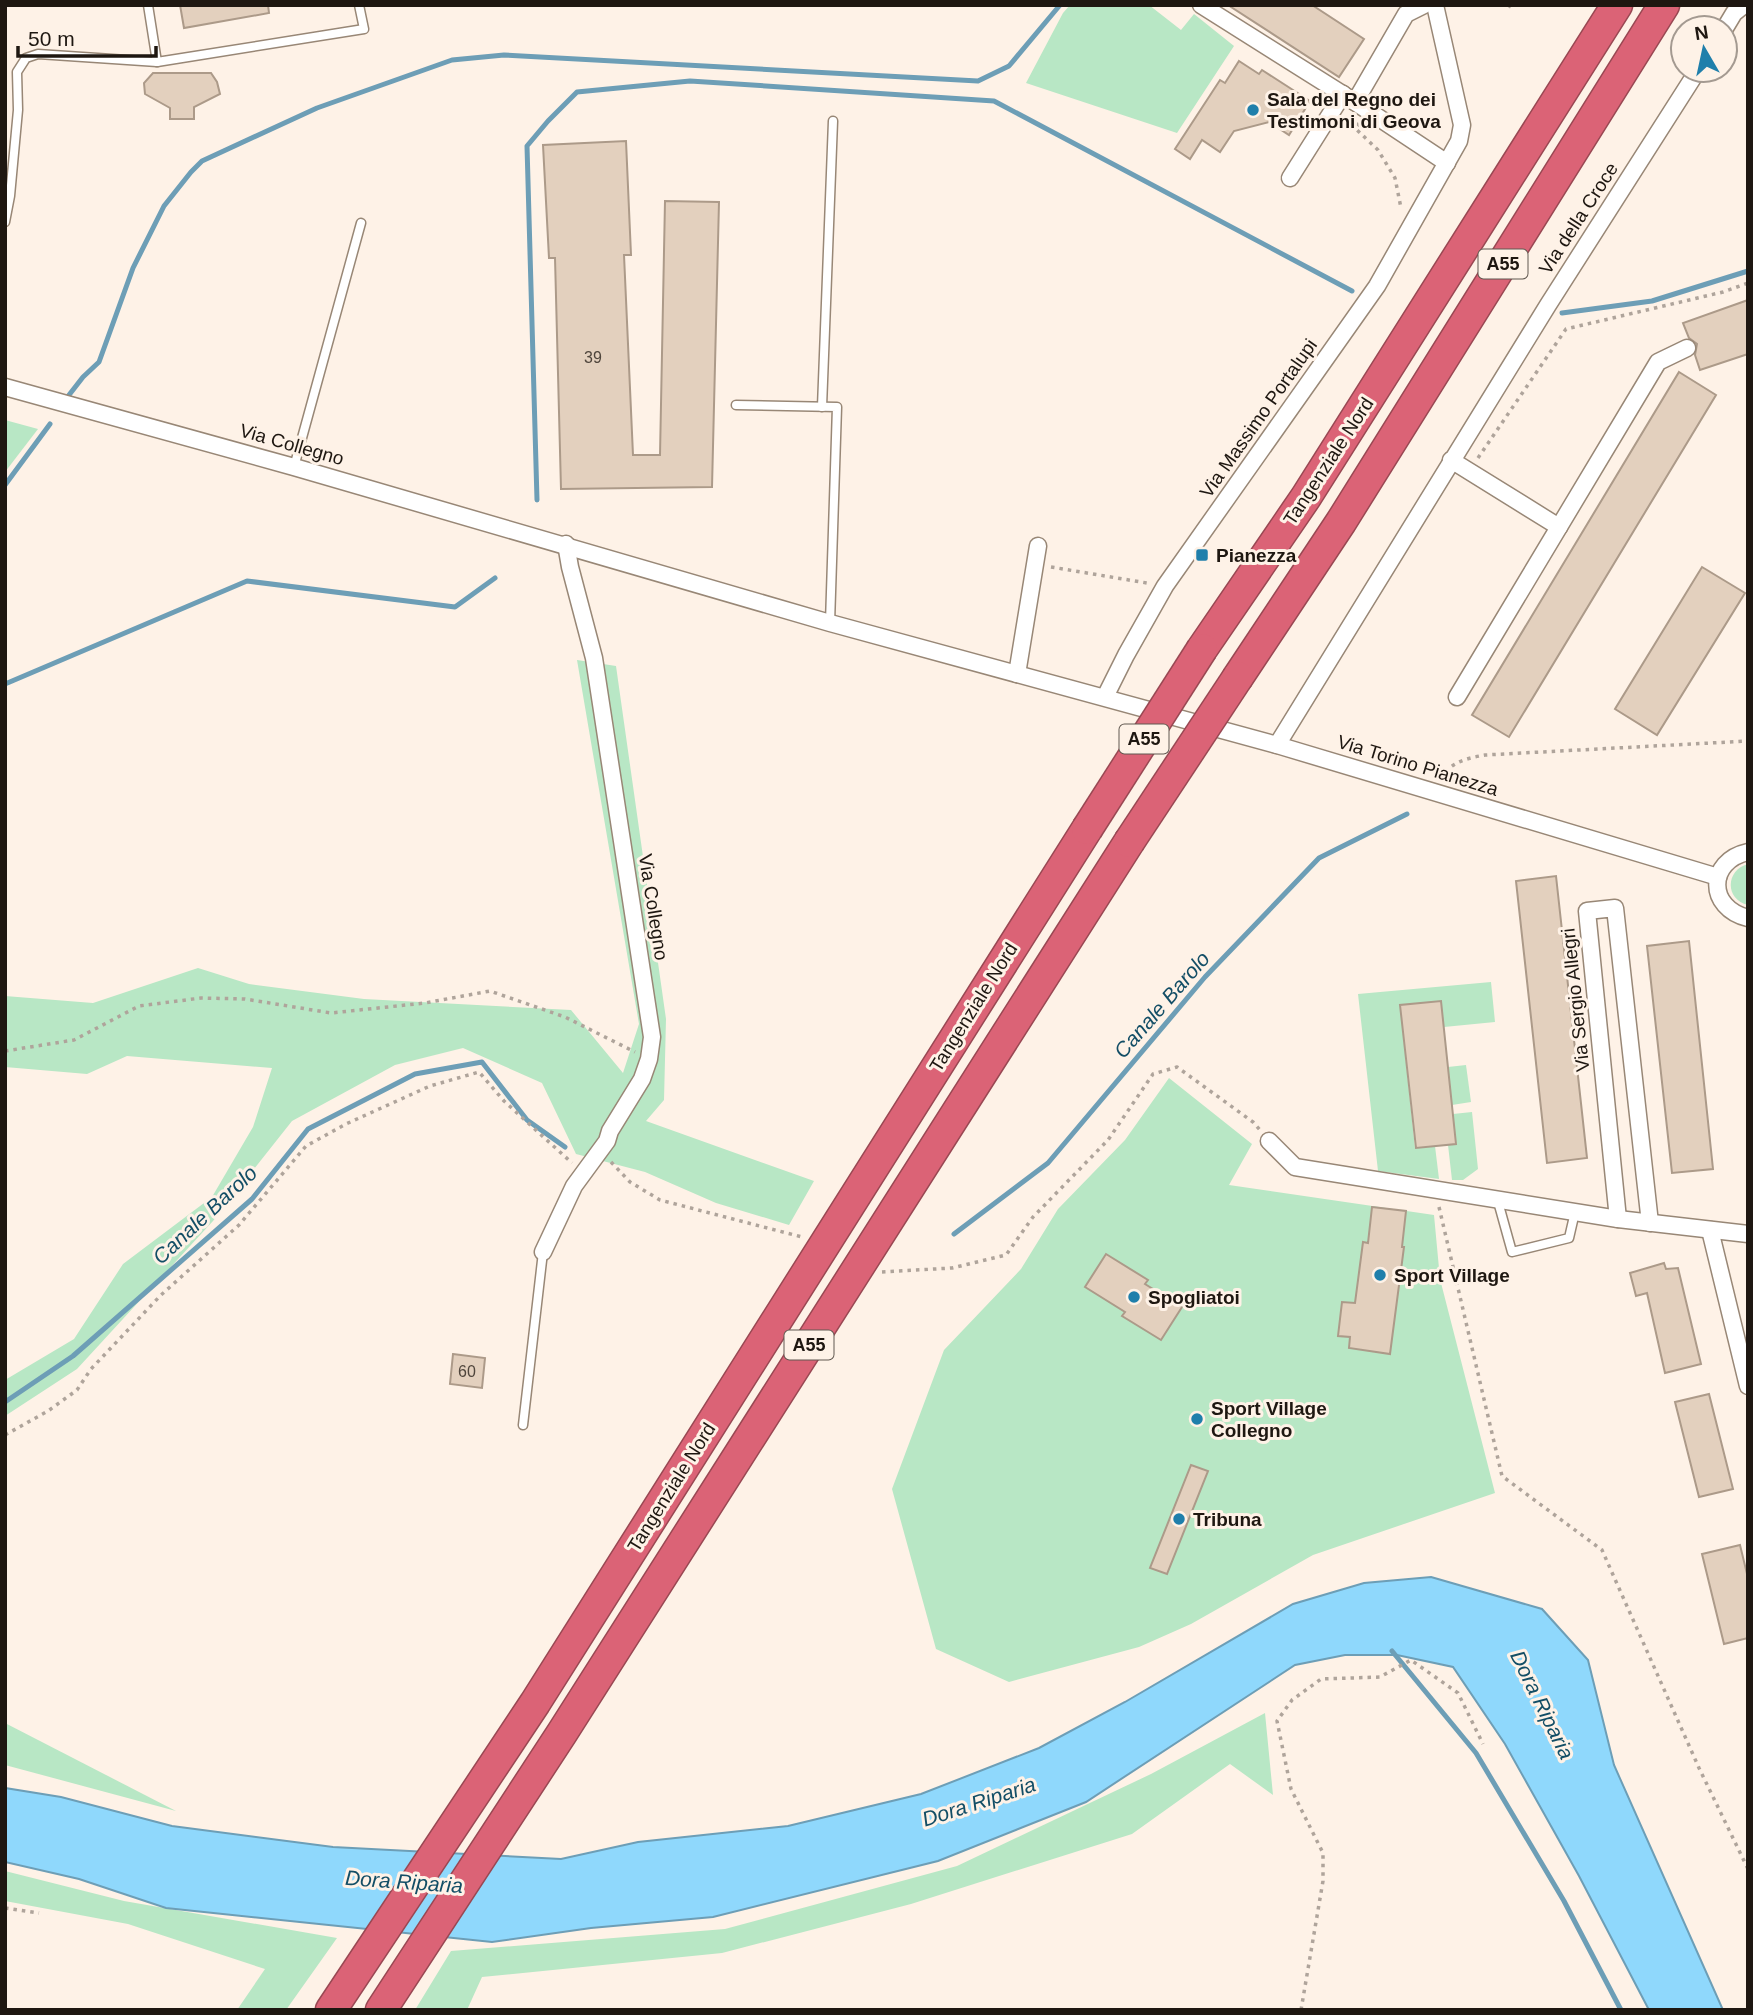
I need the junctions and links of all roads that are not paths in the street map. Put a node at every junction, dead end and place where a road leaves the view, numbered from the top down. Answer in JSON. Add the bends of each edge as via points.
{"nodes":[{"id":1,"x":148,"y":5,"type":"edge"},
{"id":2,"x":359,"y":5,"type":"edge"},
{"id":3,"x":1201,"y":5,"type":"edge"},
{"id":4,"x":1424,"y":5,"type":"edge"},
{"id":5,"x":1435,"y":5,"type":"edge"},
{"id":6,"x":1617,"y":5,"type":"edge"},
{"id":7,"x":1664,"y":5,"type":"edge"},
{"id":8,"x":157,"y":62,"type":"junction"},
{"id":9,"x":1689,"y":84,"type":"edge"},
{"id":10,"x":1354,"y":101,"type":"junction"},
{"id":11,"x":833,"y":121,"type":"dead end"},
{"id":12,"x":1447,"y":163,"type":"junction"},
{"id":13,"x":1290,"y":178,"type":"dead end"},
{"id":14,"x":5,"y":222,"type":"edge"},
{"id":15,"x":361,"y":223,"type":"dead end"},
{"id":16,"x":1687,"y":348,"type":"dead end"},
{"id":17,"x":5,"y":387,"type":"edge"},
{"id":18,"x":736,"y":405,"type":"dead end"},
{"id":19,"x":822,"y":407,"type":"junction"},
{"id":20,"x":1451,"y":460,"type":"junction"},
{"id":21,"x":294,"y":467,"type":"junction"},
{"id":22,"x":1559,"y":527,"type":"junction"},
{"id":23,"x":566,"y":544,"type":"junction"},
{"id":24,"x":1038,"y":546,"type":"dead end"},
{"id":25,"x":830,"y":623,"type":"junction"},
{"id":26,"x":1017,"y":674,"type":"junction"},
{"id":27,"x":1105,"y":697,"type":"junction"},
{"id":28,"x":1457,"y":697,"type":"dead end"},
{"id":29,"x":1277,"y":745,"type":"junction"},
{"id":30,"x":1748,"y":852,"type":"edge"},
{"id":31,"x":1718,"y":877,"type":"junction"},
{"id":32,"x":1748,"y":918,"type":"edge"},
{"id":33,"x":1269,"y":1141,"type":"road end"},
{"id":34,"x":1497,"y":1198,"type":"junction"},
{"id":35,"x":1575,"y":1212,"type":"junction"},
{"id":36,"x":1618,"y":1219,"type":"junction"},
{"id":37,"x":1650,"y":1223,"type":"junction"},
{"id":38,"x":1710,"y":1230,"type":"junction"},
{"id":39,"x":1748,"y":1234,"type":"edge"},
{"id":40,"x":542,"y":1252,"type":"joint"},
{"id":41,"x":1748,"y":1386,"type":"edge"},
{"id":42,"x":523,"y":1425,"type":"dead end"},
{"id":43,"x":331,"y":2010,"type":"edge"},
{"id":44,"x":381,"y":2010,"type":"edge"}],
"edges":[{"from":1,"to":8,"type":"lane"},
{"from":2,"to":8,"type":"lane","via":[[364,29]]},
{"from":3,"to":10,"type":"street"},
{"from":4,"to":10,"type":"street","via":[[1406,14]]},
{"from":5,"to":12,"type":"street","name":"Via Massimo Portalupi","via":[[1462,125]]},
{"from":6,"to":43,"type":"highway","name":"Tangenziale Nord","number":"A55","bridge":true,"via":[[1306,497],[1087,829],[535,1703]]},
{"from":7,"to":44,"type":"highway","name":"Tangenziale Nord","number":"A55","bridge":true,"via":[[1341,522],[1129,842],[562,1734]]},
{"from":8,"to":14,"type":"lane","via":[[38,54],[26,58],[17,72],[18,110]]},
{"from":9,"to":20,"type":"street","name":"Via della Croce"},
{"from":10,"to":12,"type":"street"},
{"from":10,"to":13,"type":"street"},
{"from":11,"to":19,"type":"lane"},
{"from":12,"to":27,"type":"street","name":"Via Massimo Portalupi","via":[[1377,286],[1165,586]]},
{"from":15,"to":21,"type":"lane"},
{"from":16,"to":22,"type":"street","via":[[1658,362]]},
{"from":17,"to":21,"type":"street","name":"Via Collegno"},
{"from":18,"to":19,"type":"lane"},
{"from":19,"to":25,"type":"lane","via":[[837,407]]},
{"from":20,"to":22,"type":"street"},
{"from":20,"to":29,"type":"street","name":"Via della Croce"},
{"from":21,"to":23,"type":"street","name":"Via Collegno"},
{"from":22,"to":28,"type":"street"},
{"from":23,"to":25,"type":"street","name":"Via Collegno"},
{"from":23,"to":40,"type":"street","name":"Via Collegno","via":[[594,659],[652,1037],[642,1079],[574,1186]]},
{"from":24,"to":26,"type":"street"},
{"from":25,"to":26,"type":"street","name":"Via Collegno"},
{"from":26,"to":27,"type":"street","name":"Via Collegno"},
{"from":27,"to":29,"type":"street","name":"Via Torino Pianezza"},
{"from":29,"to":31,"type":"street","name":"Via Torino Pianezza"},
{"from":30,"to":31,"type":"street","via":[[1736,854]]},
{"from":31,"to":32,"type":"street","via":[[1724,906]]},
{"from":33,"to":34,"type":"street","via":[[1295,1167]]},
{"from":34,"to":35,"type":"street"},
{"from":34,"to":35,"type":"lane","via":[[1512,1252],[1569,1238]]},
{"from":35,"to":36,"type":"street"},
{"from":36,"to":37,"type":"street"},
{"from":36,"to":37,"type":"street","name":"Via Sergio Allegri","via":[[1587,911],[1615,908]]},
{"from":37,"to":38,"type":"street"},
{"from":38,"to":39,"type":"street"},
{"from":38,"to":41,"type":"street"},
{"from":40,"to":42,"type":"lane"}]}
